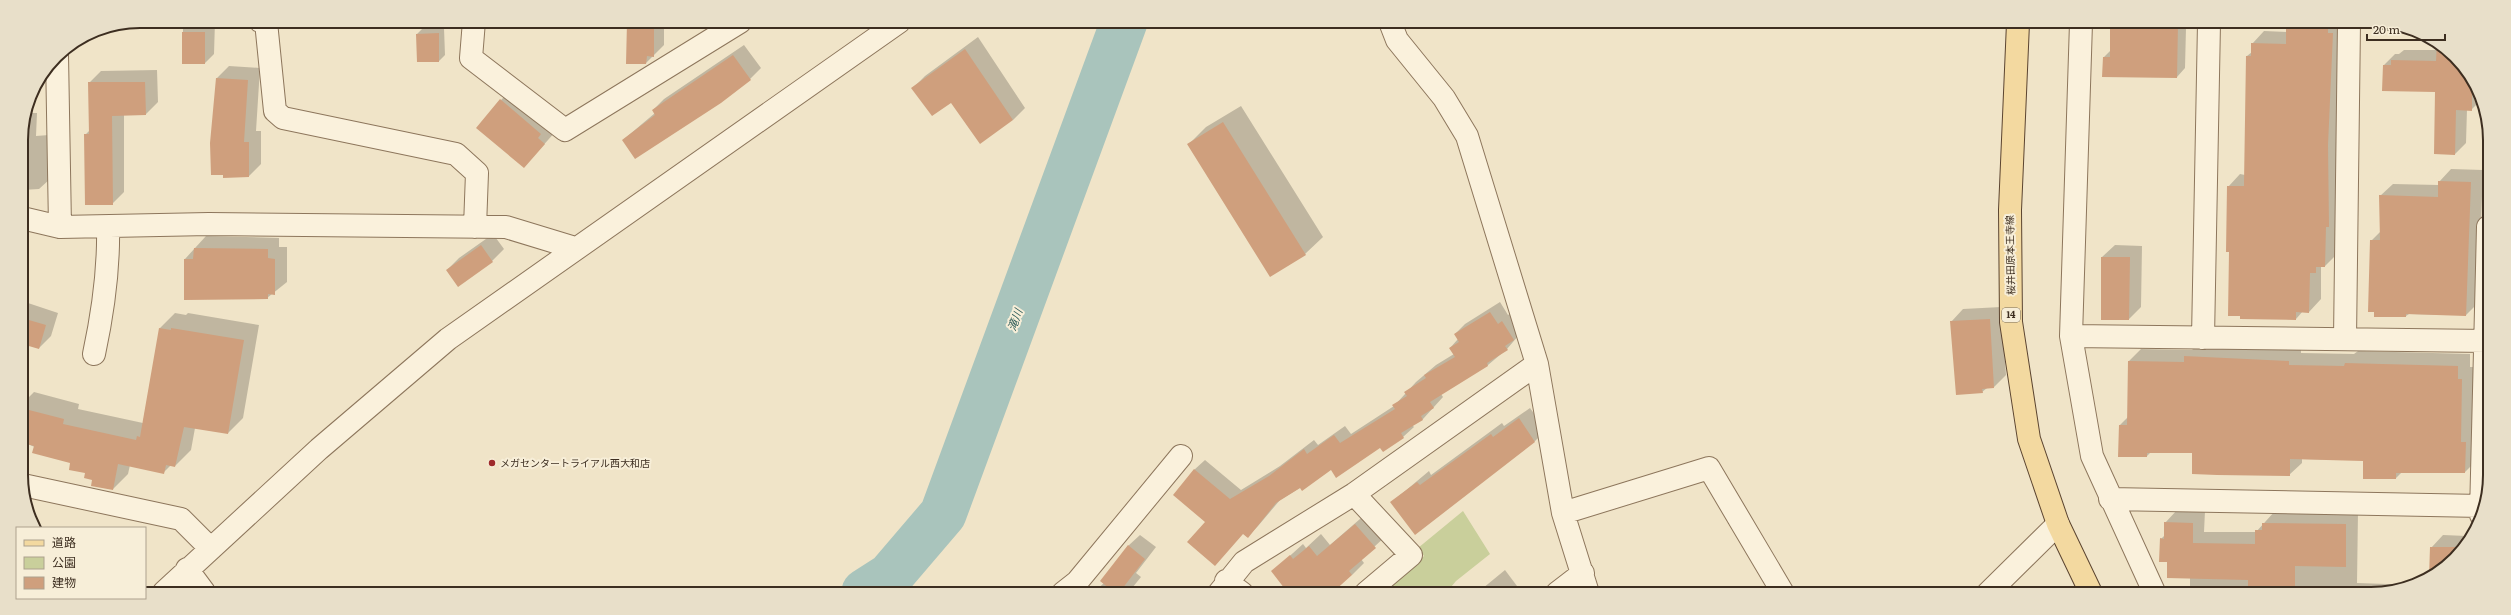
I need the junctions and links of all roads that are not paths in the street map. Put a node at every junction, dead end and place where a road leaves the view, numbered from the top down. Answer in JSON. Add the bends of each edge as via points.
{"nodes":[{"id":1,"x":267,"y":28,"type":"edge"},
{"id":2,"x":473,"y":28,"type":"edge"},
{"id":3,"x":730,"y":28,"type":"edge"},
{"id":4,"x":890,"y":28,"type":"edge"},
{"id":5,"x":1392,"y":28,"type":"edge"},
{"id":6,"x":2018,"y":28,"type":"edge"},
{"id":7,"x":2081,"y":28,"type":"edge"},
{"id":8,"x":2209,"y":28,"type":"edge"},
{"id":9,"x":2349,"y":28,"type":"edge"},
{"id":10,"x":57,"y":65,"type":"edge"},
{"id":11,"x":28,"y":219,"type":"edge"},
{"id":12,"x":60,"y":227,"type":"junction"},
{"id":13,"x":108,"y":227,"type":"junction"},
{"id":14,"x":475,"y":227,"type":"junction"},
{"id":15,"x":576,"y":248,"type":"junction"},
{"id":16,"x":2071,"y":336,"type":"junction"},
{"id":17,"x":2203,"y":338,"type":"junction"},
{"id":18,"x":2345,"y":339,"type":"junction"},
{"id":19,"x":2483,"y":341,"type":"edge"},
{"id":20,"x":94,"y":354,"type":"dead end"},
{"id":21,"x":1537,"y":364,"type":"junction"},
{"id":22,"x":2483,"y":454,"type":"edge"},
{"id":23,"x":1181,"y":456,"type":"dead end"},
{"id":24,"x":29,"y":485,"type":"edge"},
{"id":25,"x":2482,"y":492,"type":"edge"},
{"id":26,"x":1354,"y":494,"type":"junction"},
{"id":27,"x":2110,"y":499,"type":"junction"},
{"id":28,"x":2477,"y":511,"type":"edge"},
{"id":29,"x":1563,"y":514,"type":"junction"},
{"id":30,"x":2058,"y":524,"type":"junction"},
{"id":31,"x":210,"y":548,"type":"junction"},
{"id":32,"x":187,"y":570,"type":"junction"},
{"id":33,"x":1585,"y":583,"type":"edge"},
{"id":34,"x":169,"y":587,"type":"edge"},
{"id":35,"x":200,"y":587,"type":"edge"},
{"id":36,"x":1070,"y":587,"type":"edge"},
{"id":37,"x":1230,"y":587,"type":"edge"},
{"id":38,"x":1373,"y":587,"type":"edge"},
{"id":39,"x":1574,"y":587,"type":"edge"},
{"id":40,"x":1778,"y":587,"type":"edge"},
{"id":41,"x":1994,"y":587,"type":"edge"},
{"id":42,"x":2088,"y":587,"type":"edge"},
{"id":43,"x":2152,"y":587,"type":"edge"}],
"edges":[{"from":1,"to":14,"type":"street","via":[[275,111],[284,118],[456,154],[477,173]]},
{"from":2,"to":3,"type":"street","via":[[471,58],[565,130]]},
{"from":4,"to":15,"type":"street"},
{"from":5,"to":21,"type":"street","via":[[1397,40],[1444,98],[1467,136]]},
{"from":6,"to":30,"type":"main road","name":"桜井田原本王寺線","number":"14","via":[[2010,210],[2011,322],[2029,439]]},
{"from":7,"to":16,"type":"street"},
{"from":8,"to":17,"type":"street"},
{"from":9,"to":18,"type":"street"},
{"from":10,"to":12,"type":"street"},
{"from":11,"to":12,"type":"street"},
{"from":12,"to":13,"type":"street"},
{"from":13,"to":14,"type":"street","via":[[209,224]]},
{"from":13,"to":20,"type":"street","via":[[109,258],[104,310]]},
{"from":14,"to":15,"type":"street","via":[[506,227]]},
{"from":15,"to":31,"type":"street","via":[[448,339],[319,449]]},
{"from":16,"to":17,"type":"street"},
{"from":16,"to":27,"type":"street","via":[[2092,456]]},
{"from":17,"to":18,"type":"street"},
{"from":18,"to":19,"type":"street"},
{"from":21,"to":26,"type":"street"},
{"from":21,"to":29,"type":"street"},
{"from":22,"to":25,"type":"street"},
{"from":23,"to":36,"type":"street","via":[[1077,582]]},
{"from":24,"to":31,"type":"street","via":[[181,519]]},
{"from":26,"to":37,"type":"street","via":[[1244,562]]},
{"from":26,"to":38,"type":"street","via":[[1410,555]]},
{"from":27,"to":28,"type":"street"},
{"from":27,"to":43,"type":"street"},
{"from":29,"to":33,"type":"street"},
{"from":29,"to":40,"type":"street","via":[[1708,468]]},
{"from":30,"to":41,"type":"street"},
{"from":30,"to":42,"type":"main road","name":"桜井田原本王寺線","number":"14"},
{"from":31,"to":32,"type":"street"},
{"from":32,"to":34,"type":"street"},
{"from":32,"to":35,"type":"street"},
{"from":33,"to":39,"type":"street"}]}
